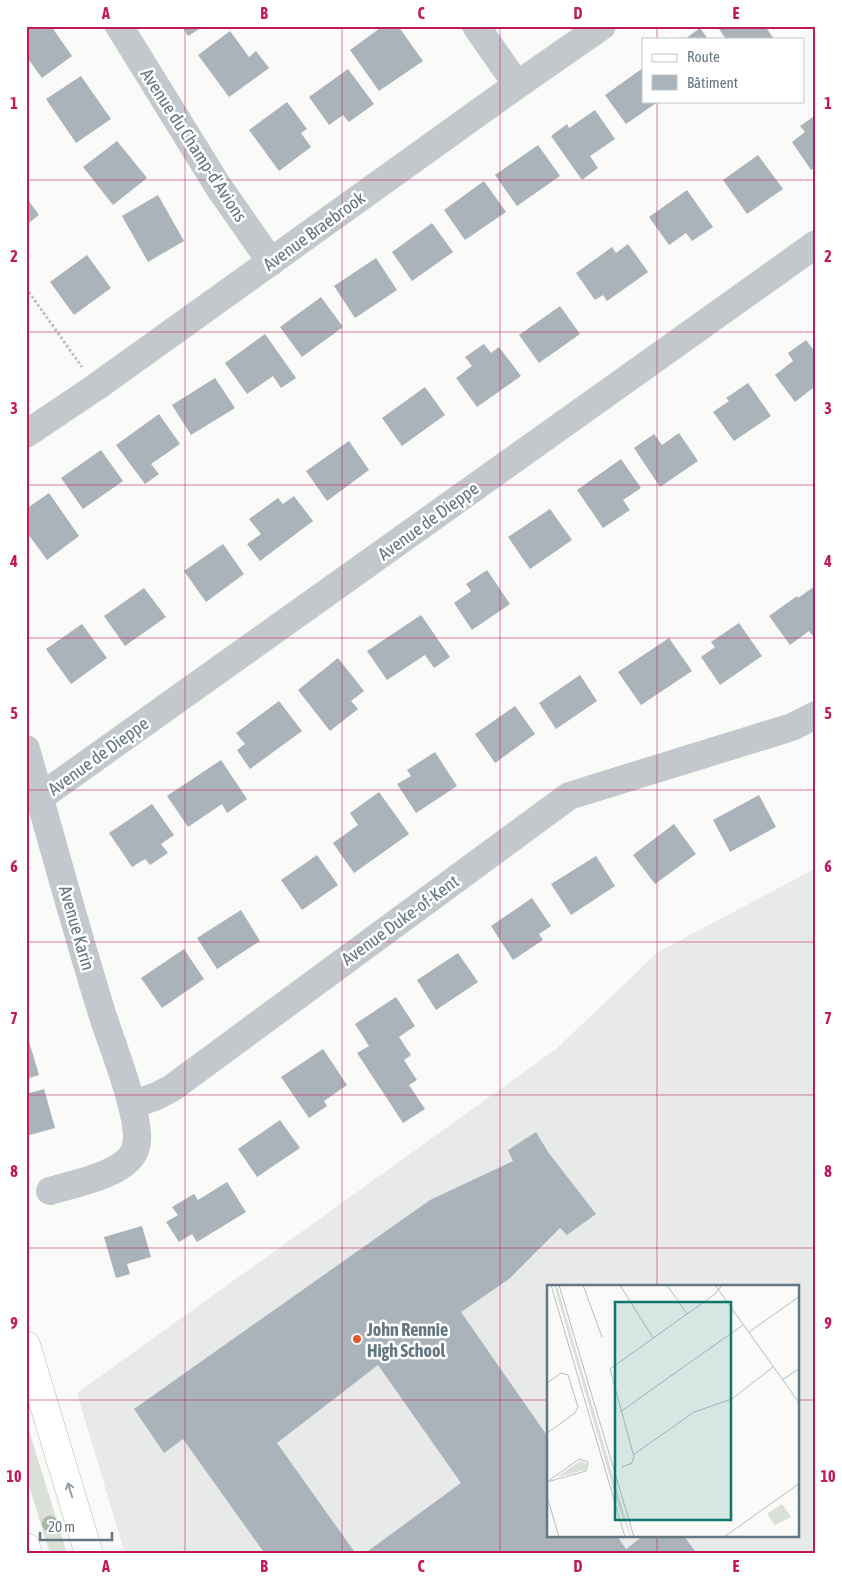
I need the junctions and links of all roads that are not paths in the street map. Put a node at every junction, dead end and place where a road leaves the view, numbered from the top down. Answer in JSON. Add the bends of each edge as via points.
{"nodes":[{"id":1,"x":120,"y":26,"type":"edge"},
{"id":2,"x":476,"y":26,"type":"edge"},
{"id":3,"x":602,"y":26,"type":"edge"},
{"id":4,"x":518,"y":85,"type":"junction"},
{"id":5,"x":816,"y":244,"type":"edge"},
{"id":6,"x":271,"y":262,"type":"junction"},
{"id":7,"x":26,"y":434,"type":"edge"},
{"id":8,"x":816,"y":715,"type":"edge"},
{"id":9,"x":26,"y":749,"type":"edge"},
{"id":10,"x":39,"y":798,"type":"junction"},
{"id":11,"x":132,"y":1105,"type":"junction"},
{"id":12,"x":50,"y":1191,"type":"dead end"},
{"id":13,"x":26,"y":1345,"type":"edge"},
{"id":14,"x":26,"y":1547,"type":"edge"},
{"id":15,"x":28,"y":1554,"type":"edge"},
{"id":16,"x":90,"y":1554,"type":"edge"}],
"edges":[{"from":1,"to":6,"type":"street","name":"Avenue du Champ-d'Avions","via":[[218,186]]},
{"from":2,"to":4,"type":"street"},
{"from":3,"to":4,"type":"street","name":"Avenue Braebrook"},
{"from":4,"to":6,"type":"street","name":"Avenue Braebrook"},
{"from":5,"to":10,"type":"street","name":"Avenue de Dieppe"},
{"from":6,"to":7,"type":"street","name":"Avenue Braebrook"},
{"from":8,"to":11,"type":"street","name":"Avenue Duke-of-Kent","via":[[792,726],[569,796],[172,1088]]},
{"from":9,"to":10,"type":"street","name":"Avenue Karin"},
{"from":10,"to":11,"type":"street","name":"Avenue Karin"},
{"from":11,"to":12,"type":"street","via":[[137,1136],[132,1155],[111,1172]]},
{"from":16,"to":13,"type":"main road","one_way":true},
{"from":14,"to":15,"type":"main road"}]}
